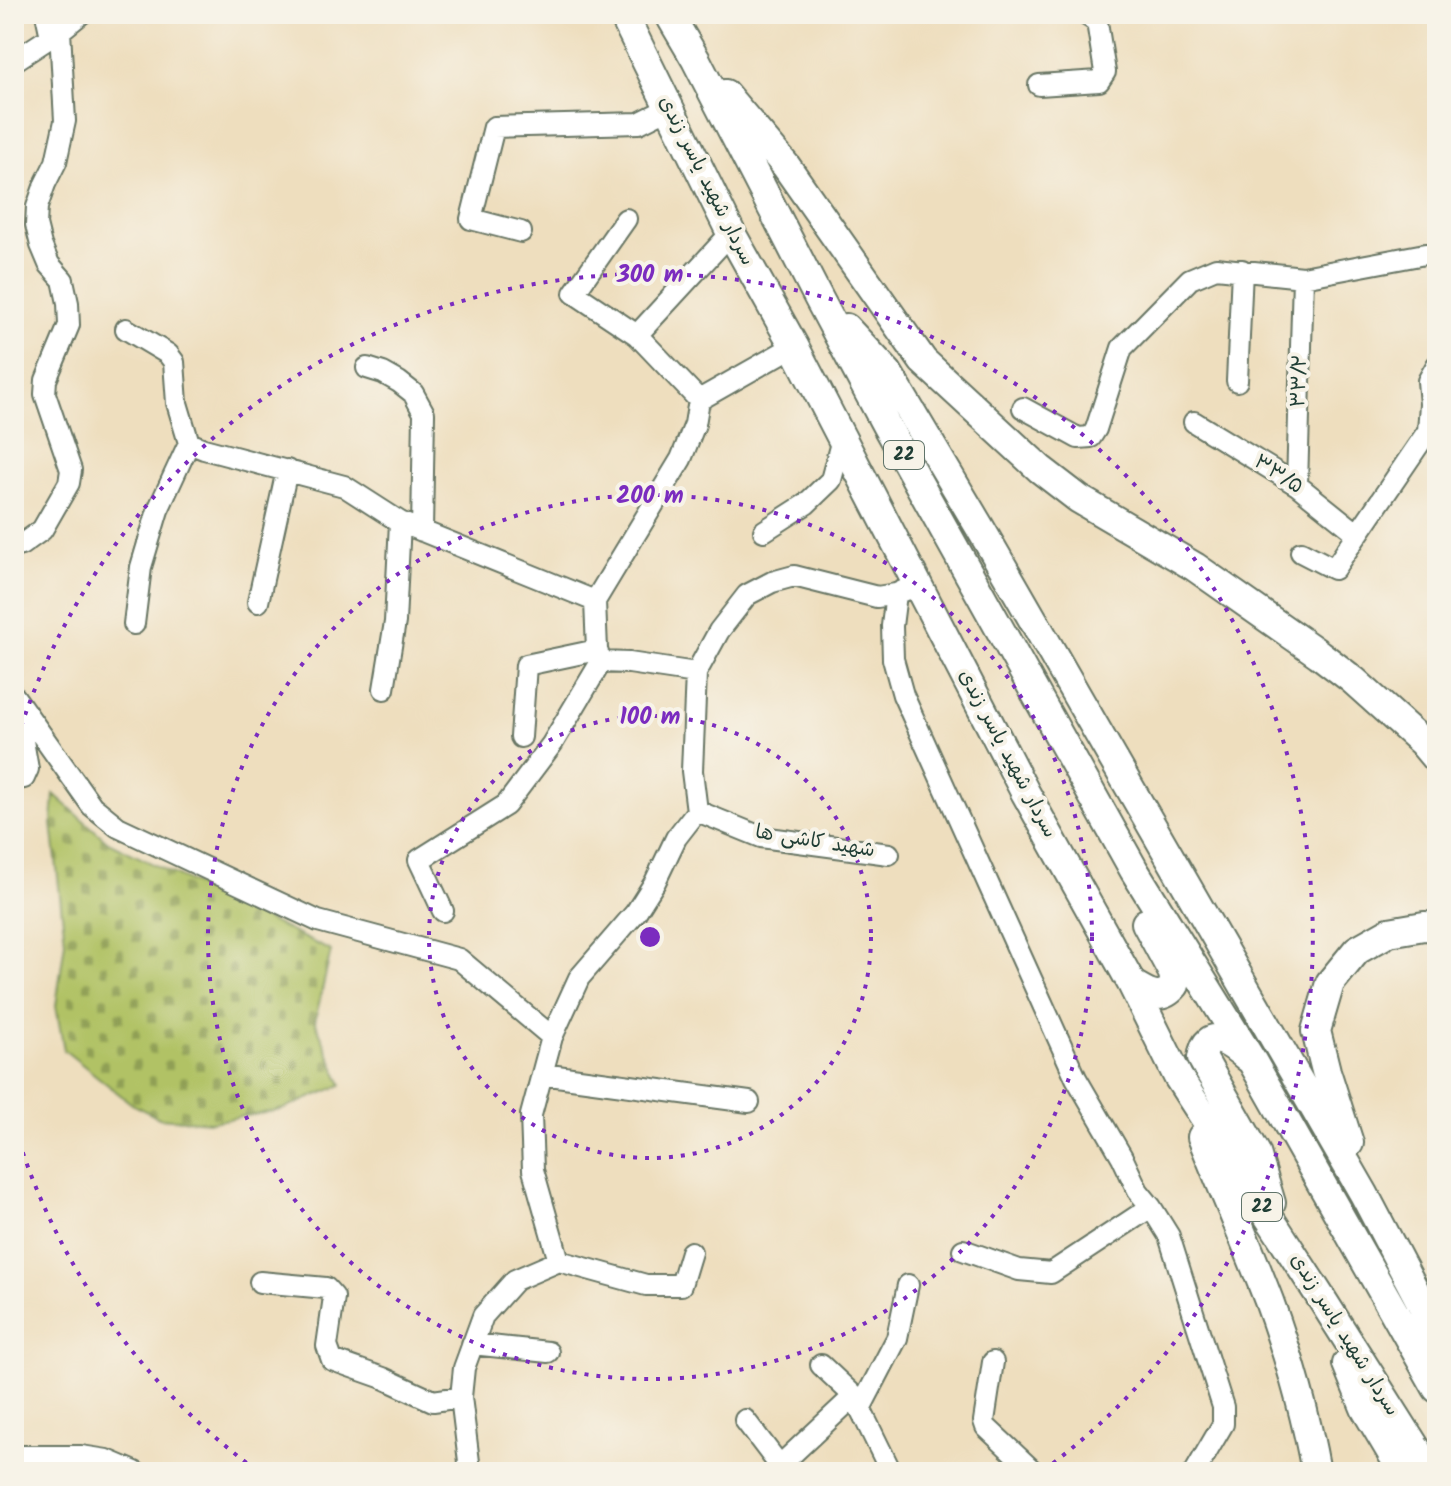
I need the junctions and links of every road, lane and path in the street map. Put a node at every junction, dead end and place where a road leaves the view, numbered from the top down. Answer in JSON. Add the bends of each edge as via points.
{"nodes":[{"id":1,"x":46,"y":14,"type":"edge"},
{"id":2,"x":81,"y":14,"type":"edge"},
{"id":3,"x":623,"y":14,"type":"edge"},
{"id":4,"x":669,"y":14,"type":"edge"},
{"id":5,"x":1085,"y":14,"type":"edge"},
{"id":6,"x":56,"y":34,"type":"junction"},
{"id":7,"x":696,"y":60,"type":"junction"},
{"id":8,"x":14,"y":61,"type":"edge"},
{"id":9,"x":1039,"y":85,"type":"dead end"},
{"id":10,"x":669,"y":108,"type":"junction"},
{"id":11,"x":626,"y":219,"type":"dead end"},
{"id":12,"x":521,"y":232,"type":"dead end"},
{"id":13,"x":731,"y":233,"type":"junction"},
{"id":14,"x":1437,"y":254,"type":"edge"},
{"id":15,"x":1242,"y":270,"type":"junction"},
{"id":16,"x":1303,"y":277,"type":"junction"},
{"id":17,"x":819,"y":299,"type":"junction"},
{"id":18,"x":126,"y":329,"type":"dead end"},
{"id":19,"x":637,"y":335,"type":"junction"},
{"id":20,"x":794,"y":346,"type":"junction"},
{"id":21,"x":1437,"y":365,"type":"edge"},
{"id":22,"x":367,"y":368,"type":"dead end"},
{"id":23,"x":1237,"y":381,"type":"dead end"},
{"id":24,"x":699,"y":400,"type":"junction"},
{"id":25,"x":1023,"y":408,"type":"dead end"},
{"id":26,"x":1194,"y":422,"type":"dead end"},
{"id":27,"x":842,"y":439,"type":"junction"},
{"id":28,"x":189,"y":443,"type":"junction"},
{"id":29,"x":287,"y":470,"type":"junction"},
{"id":30,"x":1297,"y":485,"type":"junction"},
{"id":31,"x":400,"y":522,"type":"junction"},
{"id":32,"x":422,"y":531,"type":"junction"},
{"id":33,"x":764,"y":531,"type":"dead end"},
{"id":34,"x":1358,"y":534,"type":"junction"},
{"id":35,"x":14,"y":547,"type":"edge"},
{"id":36,"x":1301,"y":552,"type":"dead end"},
{"id":37,"x":908,"y":591,"type":"junction"},
{"id":38,"x":595,"y":601,"type":"junction"},
{"id":39,"x":258,"y":602,"type":"dead end"},
{"id":40,"x":134,"y":624,"type":"dead end"},
{"id":41,"x":599,"y":656,"type":"junction"},
{"id":42,"x":696,"y":673,"type":"junction"},
{"id":43,"x":384,"y":689,"type":"dead end"},
{"id":44,"x":15,"y":698,"type":"edge"},
{"id":45,"x":521,"y":737,"type":"dead end"},
{"id":46,"x":1437,"y":760,"type":"edge"},
{"id":47,"x":14,"y":780,"type":"edge"},
{"id":48,"x":697,"y":811,"type":"junction"},
{"id":49,"x":889,"y":854,"type":"dead end"},
{"id":50,"x":1134,"y":870,"type":"junction"},
{"id":51,"x":443,"y":911,"type":"dead end"},
{"id":52,"x":1437,"y":927,"type":"edge"},
{"id":53,"x":1132,"y":984,"type":"junction"},
{"id":54,"x":552,"y":1037,"type":"junction"},
{"id":55,"x":1252,"y":1061,"type":"junction"},
{"id":56,"x":542,"y":1074,"type":"junction"},
{"id":57,"x":1178,"y":1077,"type":"junction"},
{"id":58,"x":749,"y":1102,"type":"dead end"},
{"id":59,"x":1364,"y":1194,"type":"junction"},
{"id":60,"x":1151,"y":1207,"type":"junction"},
{"id":61,"x":1281,"y":1235,"type":"junction"},
{"id":62,"x":963,"y":1250,"type":"dead end"},
{"id":63,"x":691,"y":1252,"type":"dead end"},
{"id":64,"x":559,"y":1261,"type":"junction"},
{"id":65,"x":260,"y":1282,"type":"dead end"},
{"id":66,"x":908,"y":1285,"type":"dead end"},
{"id":67,"x":1318,"y":1293,"type":"junction"},
{"id":68,"x":472,"y":1344,"type":"junction"},
{"id":69,"x":1437,"y":1346,"type":"edge"},
{"id":70,"x":548,"y":1352,"type":"dead end"},
{"id":71,"x":993,"y":1362,"type":"dead end"},
{"id":72,"x":821,"y":1365,"type":"dead end"},
{"id":73,"x":1437,"y":1388,"type":"edge"},
{"id":74,"x":461,"y":1397,"type":"junction"},
{"id":75,"x":857,"y":1403,"type":"junction"},
{"id":76,"x":745,"y":1420,"type":"dead end"},
{"id":77,"x":14,"y":1456,"type":"edge"},
{"id":78,"x":776,"y":1469,"type":"edge"},
{"id":79,"x":135,"y":1472,"type":"edge"},
{"id":80,"x":467,"y":1472,"type":"edge"},
{"id":81,"x":891,"y":1472,"type":"edge"},
{"id":82,"x":1034,"y":1472,"type":"edge"},
{"id":83,"x":1195,"y":1472,"type":"edge"},
{"id":84,"x":1316,"y":1472,"type":"edge"},
{"id":85,"x":1403,"y":1472,"type":"edge"},
{"id":86,"x":1431,"y":1472,"type":"edge"}],
"edges":[{"from":1,"to":6,"type":"street"},
{"from":2,"to":6,"type":"street"},
{"from":3,"to":10,"type":"highway","name":"سردار شهید یاسر زندی","number":"22"},
{"from":4,"to":7,"type":"highway","number":"22"},
{"from":5,"to":9,"type":"street","via":[[1097,22],[1105,72],[1099,81]]},
{"from":6,"to":8,"type":"street"},
{"from":6,"to":35,"type":"street","via":[[65,121],[36,225],[49,264],[63,280],[68,303],[69,325],[45,394],[71,470],[42,530]]},
{"from":7,"to":17,"type":"highway","number":"22"},
{"from":7,"to":46,"type":"highway","via":[[786,166],[923,361],[1040,469],[1319,654]]},
{"from":10,"to":12,"type":"street","via":[[639,123],[494,127],[471,219]]},
{"from":10,"to":13,"type":"highway","name":"سردار شهید یاسر زندی","number":"22"},
{"from":11,"to":19,"type":"street","via":[[574,293]]},
{"from":13,"to":19,"type":"street"},
{"from":13,"to":20,"type":"highway","name":"سردار شهید یاسر زندی","number":"22"},
{"from":14,"to":16,"type":"street"},
{"from":15,"to":16,"type":"street"},
{"from":15,"to":23,"type":"street"},
{"from":15,"to":25,"type":"street","via":[[1216,268],[1190,279],[1122,348],[1091,437],[1078,438]]},
{"from":16,"to":30,"type":"street","name":"۳۳/۲"},
{"from":17,"to":50,"type":"highway","number":"22"},
{"from":17,"to":59,"type":"highway","via":[[888,373]]},
{"from":18,"to":28,"type":"street","via":[[174,362],[177,403]]},
{"from":19,"to":24,"type":"street"},
{"from":20,"to":24,"type":"street"},
{"from":20,"to":27,"type":"highway","name":"سردار شهید یاسر زندی","number":"22"},
{"from":21,"to":34,"type":"street","via":[[1428,381],[1428,431]]},
{"from":22,"to":32,"type":"street","via":[[413,393],[424,413]]},
{"from":24,"to":38,"type":"street","via":[[681,459]]},
{"from":26,"to":30,"type":"street","name":"۳۳/۵"},
{"from":27,"to":33,"type":"street","via":[[831,480]]},
{"from":27,"to":37,"type":"highway","name":"سردار شهید یاسر زندی","number":"22"},
{"from":28,"to":29,"type":"street"},
{"from":28,"to":40,"type":"street","via":[[158,510],[141,567]]},
{"from":29,"to":31,"type":"street","via":[[344,486]]},
{"from":29,"to":39,"type":"street"},
{"from":30,"to":34,"type":"street","name":"۳۳/۵"},
{"from":31,"to":32,"type":"street"},
{"from":31,"to":43,"type":"street","via":[[395,622]]},
{"from":32,"to":38,"type":"street"},
{"from":34,"to":36,"type":"street","via":[[1334,569]]},
{"from":37,"to":42,"type":"street","via":[[877,597],[794,576],[772,582],[747,595]]},
{"from":37,"to":53,"type":"highway","name":"سردار شهید یاسر زندی","number":"22"},
{"from":37,"to":60,"type":"street","via":[[892,626],[893,659],[903,695],[1076,1078]]},
{"from":38,"to":41,"type":"street"},
{"from":41,"to":42,"type":"street"},
{"from":41,"to":45,"type":"street","via":[[526,665]]},
{"from":41,"to":51,"type":"street","via":[[552,744],[506,805],[419,860]]},
{"from":42,"to":48,"type":"street","via":[[692,771]]},
{"from":44,"to":47,"type":"street","via":[[28,769],[24,778]]},
{"from":44,"to":54,"type":"street","via":[[92,806],[118,827],[318,921],[459,959]]},
{"from":48,"to":49,"type":"street","name":"شهید کاشی ها","via":[[761,837]]},
{"from":48,"to":54,"type":"street","via":[[676,838],[636,912],[579,978]]},
{"from":50,"to":53,"type":"highway","via":[[1132,896],[1175,985],[1161,996]]},
{"from":50,"to":55,"type":"highway","number":"22"},
{"from":52,"to":59,"type":"highway","via":[[1389,932],[1357,950],[1330,983],[1316,1031]]},
{"from":53,"to":57,"type":"highway","name":"سردار شهید یاسر زندی","number":"22"},
{"from":54,"to":56,"type":"street"},
{"from":55,"to":61,"type":"highway","via":[[1228,1040],[1212,1040],[1202,1052],[1256,1153]]},
{"from":55,"to":73,"type":"highway","number":"22"},
{"from":56,"to":58,"type":"street"},
{"from":56,"to":64,"type":"street","via":[[531,1115],[533,1170]]},
{"from":57,"to":61,"type":"highway","name":"سردار شهید یاسر زندی","number":"22"},
{"from":57,"to":84,"type":"highway","via":[[1269,1302]]},
{"from":59,"to":69,"type":"highway","via":[[1426,1312]]},
{"from":60,"to":62,"type":"street","via":[[1051,1273],[1019,1270]]},
{"from":60,"to":83,"type":"street","via":[[1169,1236],[1223,1407],[1223,1424]]},
{"from":61,"to":67,"type":"highway","name":"سردار شهید یاسر زندی","number":"22"},
{"from":63,"to":64,"type":"street","via":[[681,1285],[646,1285]]},
{"from":64,"to":68,"type":"street","via":[[515,1280],[483,1316]]},
{"from":65,"to":74,"type":"street","via":[[326,1288],[334,1297],[327,1346],[332,1360],[433,1401]]},
{"from":66,"to":75,"type":"street","via":[[897,1338]]},
{"from":67,"to":85,"type":"highway","via":[[1365,1408]]},
{"from":67,"to":86,"type":"highway","name":"سردار شهید یاسر زندی","number":"22"},
{"from":68,"to":70,"type":"street"},
{"from":68,"to":74,"type":"street"},
{"from":71,"to":82,"type":"street","via":[[986,1427]]},
{"from":72,"to":75,"type":"street"},
{"from":74,"to":80,"type":"street"},
{"from":75,"to":78,"type":"street"},
{"from":75,"to":81,"type":"street"},
{"from":76,"to":78,"type":"street"},
{"from":77,"to":79,"type":"street","via":[[81,1456]]}]}
